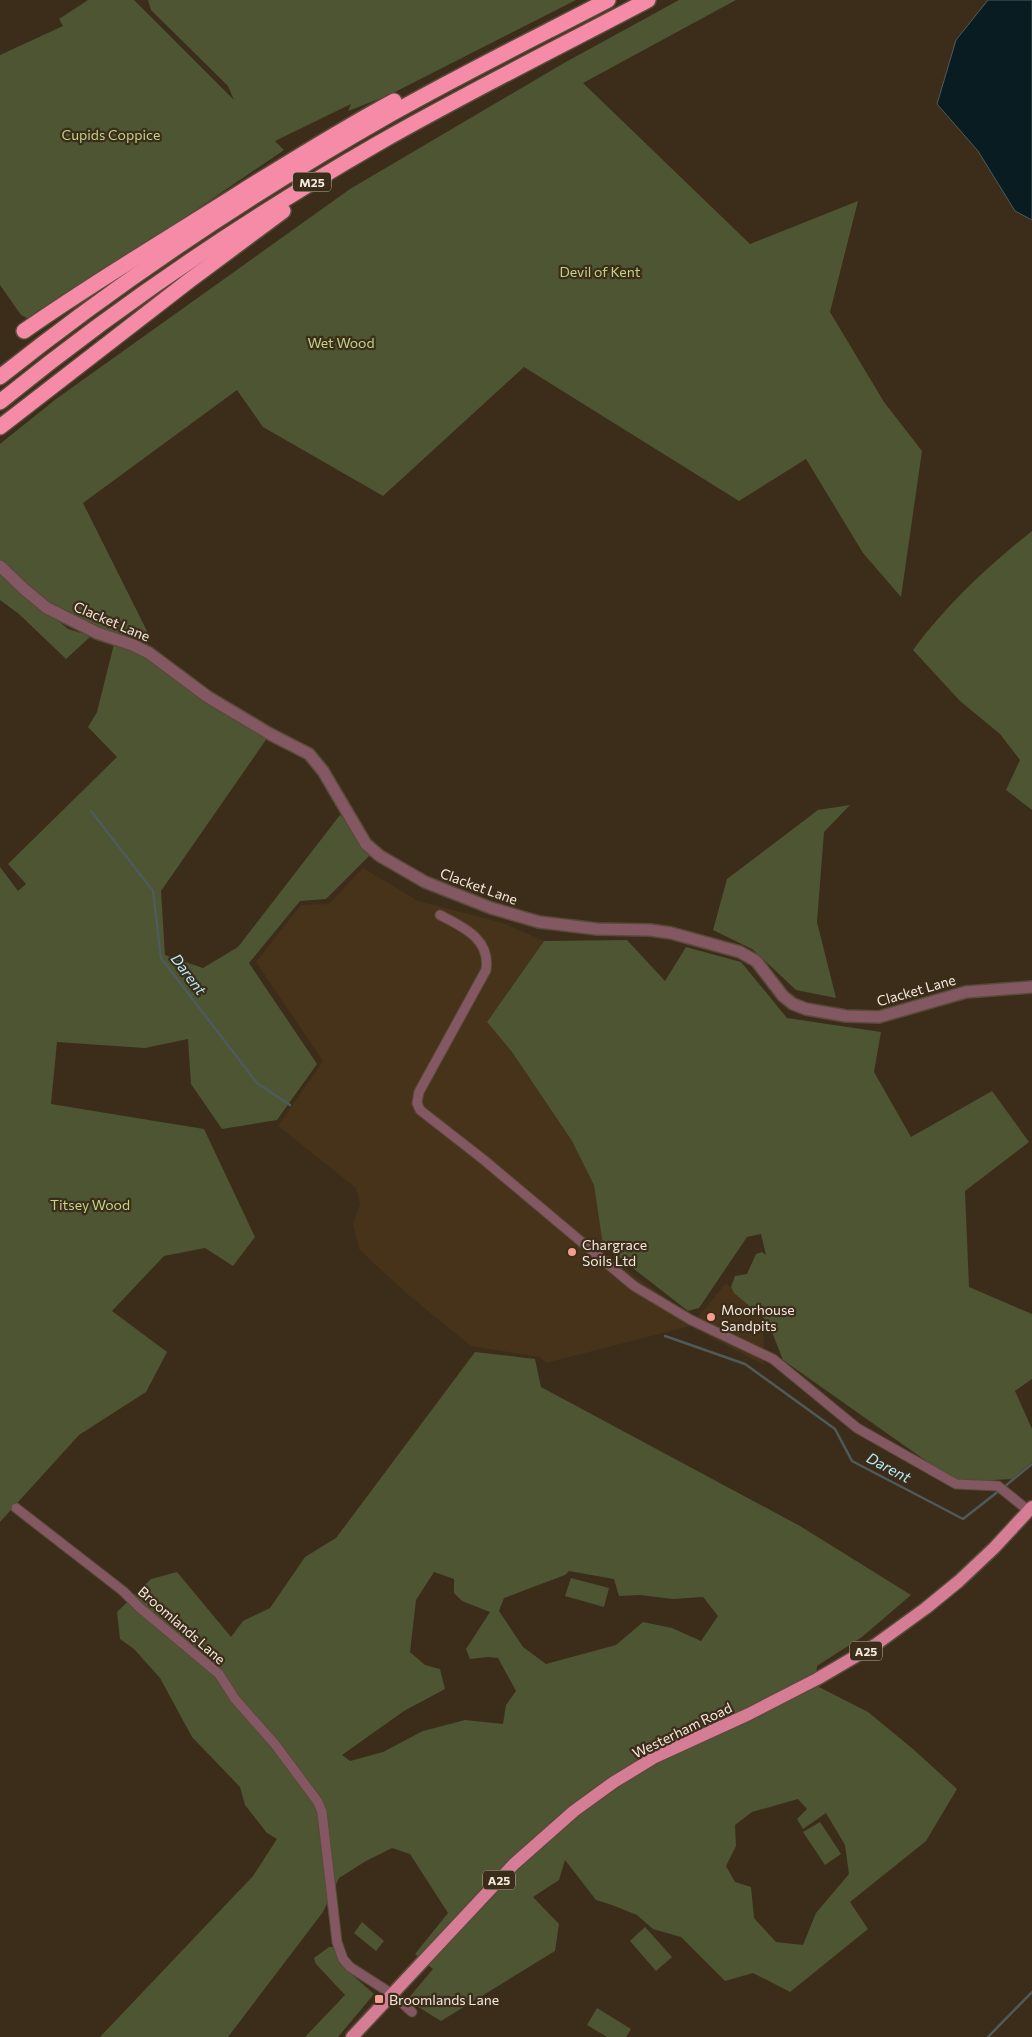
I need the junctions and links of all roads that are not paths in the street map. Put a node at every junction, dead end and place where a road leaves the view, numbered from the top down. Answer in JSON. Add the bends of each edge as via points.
{"nodes":[{"id":1,"x":608,"y":0,"type":"edge"},
{"id":2,"x":648,"y":0,"type":"edge"},
{"id":3,"x":464,"y":74,"type":"junction"},
{"id":4,"x":344,"y":163,"type":"junction"},
{"id":5,"x":24,"y":331,"type":"dead end"},
{"id":6,"x":0,"y":377,"type":"edge"},
{"id":7,"x":0,"y":402,"type":"edge"},
{"id":8,"x":0,"y":427,"type":"edge"},
{"id":9,"x":0,"y":566,"type":"edge"},
{"id":10,"x":440,"y":915,"type":"dead end"},
{"id":11,"x":1032,"y":987,"type":"edge"},
{"id":12,"x":16,"y":1508,"type":"dead end"},
{"id":13,"x":1030,"y":1509,"type":"edge"},
{"id":14,"x":392,"y":1994,"type":"junction"},
{"id":15,"x":412,"y":2012,"type":"dead end"},
{"id":16,"x":352,"y":2037,"type":"edge"}],
"edges":[{"from":1,"to":3,"type":"highway","number":"M25"},
{"from":2,"to":4,"type":"highway","number":"M25"},
{"from":3,"to":5,"type":"highway","number":"M25","via":[[417,90],[344,129],[104,277]]},
{"from":3,"to":6,"type":"highway","number":"M25","via":[[341,144],[215,222],[116,289]]},
{"from":4,"to":7,"type":"highway","number":"M25","via":[[163,280]]},
{"from":4,"to":8,"type":"highway","number":"M25"},
{"from":9,"to":11,"type":"street","name":"Clacket Lane","via":[[47,608],[97,633],[149,653],[208,697],[309,754],[323,771],[366,844],[380,856],[425,882],[491,908],[539,922],[597,930],[671,932],[740,952],[756,961],[783,996],[794,1004],[846,1016],[879,1017],[966,992]]},
{"from":10,"to":13,"type":"street","via":[[479,940],[487,961],[486,970],[419,1092],[417,1103],[420,1110],[634,1286],[691,1320],[772,1359],[857,1428],[956,1484],[998,1486]]},
{"from":12,"to":14,"type":"street","name":"Broomlands Lane","via":[[123,1591],[218,1674],[235,1699],[274,1743],[321,1808],[337,1942],[343,1958],[350,1967]]},
{"from":13,"to":14,"type":"main road","name":"Westerham Road","number":"A25","via":[[959,1581],[875,1645],[810,1683],[655,1757],[574,1811],[514,1864]]},
{"from":14,"to":15,"type":"street","name":"Broomlands Lane"},
{"from":14,"to":16,"type":"main road","name":"Westerham Road","number":"A25"}]}
